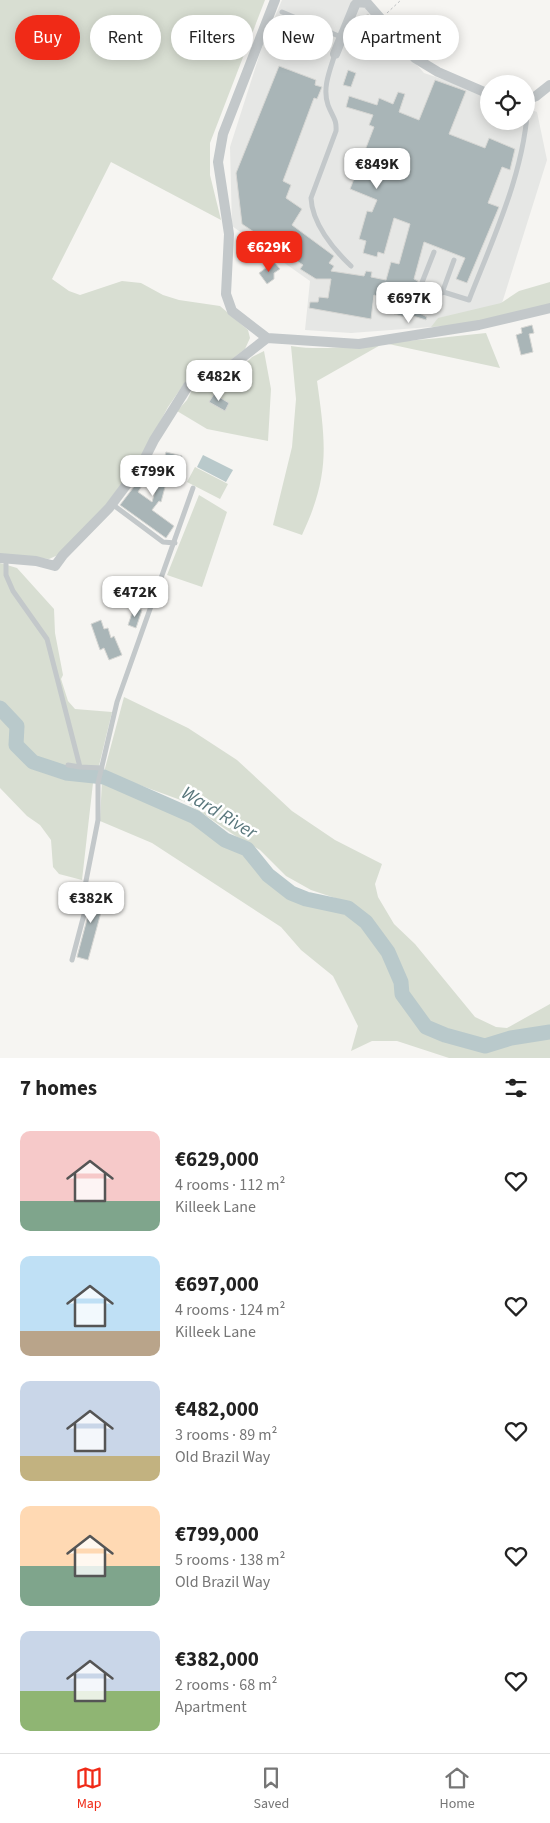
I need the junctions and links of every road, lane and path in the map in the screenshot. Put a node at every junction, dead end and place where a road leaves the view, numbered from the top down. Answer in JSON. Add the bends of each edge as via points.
{"nodes":[{"id":1,"x":275,"y":0,"type":"edge"},
{"id":2,"x":401,"y":0,"type":"edge"},
{"id":3,"x":361,"y":1,"type":"edge"},
{"id":4,"x":282,"y":12,"type":"dead end"},
{"id":5,"x":350,"y":15,"type":"edge"},
{"id":6,"x":377,"y":15,"type":"edge"},
{"id":7,"x":384,"y":15,"type":"edge"},
{"id":8,"x":342,"y":37,"type":"joint"},
{"id":9,"x":335,"y":54,"type":"joint"},
{"id":10,"x":418,"y":60,"type":"edge"},
{"id":11,"x":550,"y":85,"type":"edge"},
{"id":12,"x":480,"y":90,"type":"edge"},
{"id":13,"x":535,"y":95,"type":"edge"},
{"id":14,"x":526,"y":130,"type":"edge"},
{"id":15,"x":434,"y":252,"type":"dead end"},
{"id":16,"x":454,"y":260,"type":"dead end"},
{"id":17,"x":351,"y":266,"type":"dead end"},
{"id":18,"x":442,"y":293,"type":"junction"},
{"id":19,"x":550,"y":308,"type":"edge"},
{"id":20,"x":267,"y":338,"type":"junction"},
{"id":21,"x":193,"y":488,"type":"dead end"},
{"id":22,"x":112,"y":504,"type":"junction"},
{"id":23,"x":175,"y":543,"type":"junction"},
{"id":24,"x":3,"y":558,"type":"edge"},
{"id":25,"x":68,"y":765,"type":"dead end"},
{"id":26,"x":80,"y":767,"type":"junction"},
{"id":27,"x":101,"y":771,"type":"junction"},
{"id":28,"x":72,"y":960,"type":"dead end"}],
"edges":[{"from":1,"to":20,"type":"street","via":[[223,134],[218,162],[228,234],[226,294],[232,310]]},
{"from":2,"to":7,"type":"path"},
{"from":3,"to":5,"type":"street","via":[[354,5]]},
{"from":3,"to":6,"type":"street"},
{"from":4,"to":8,"type":"lane"},
{"from":8,"to":9,"type":"street"},
{"from":9,"to":17,"type":"lane","via":[[326,90],[328,106],[337,121],[336,131],[312,205],[328,239]]},
{"from":10,"to":12,"type":"street"},
{"from":11,"to":13,"type":"street"},
{"from":14,"to":18,"type":"lane","via":[[503,214],[469,300]]},
{"from":15,"to":18,"type":"lane","via":[[421,285]]},
{"from":16,"to":18,"type":"lane"},
{"from":19,"to":20,"type":"street","via":[[479,325],[359,344]]},
{"from":20,"to":22,"type":"street","via":[[222,373],[203,375],[188,386],[142,464]]},
{"from":21,"to":23,"type":"lane"},
{"from":22,"to":23,"type":"lane","via":[[163,542]]},
{"from":22,"to":24,"type":"street","via":[[55,566]]},
{"from":23,"to":27,"type":"lane","via":[[116,702]]},
{"from":24,"to":26,"type":"lane","via":[[13,591],[47,639]]},
{"from":25,"to":26,"type":"lane"},
{"from":26,"to":27,"type":"lane"},
{"from":27,"to":28,"type":"lane","via":[[98,820],[85,886],[86,907]]}]}
